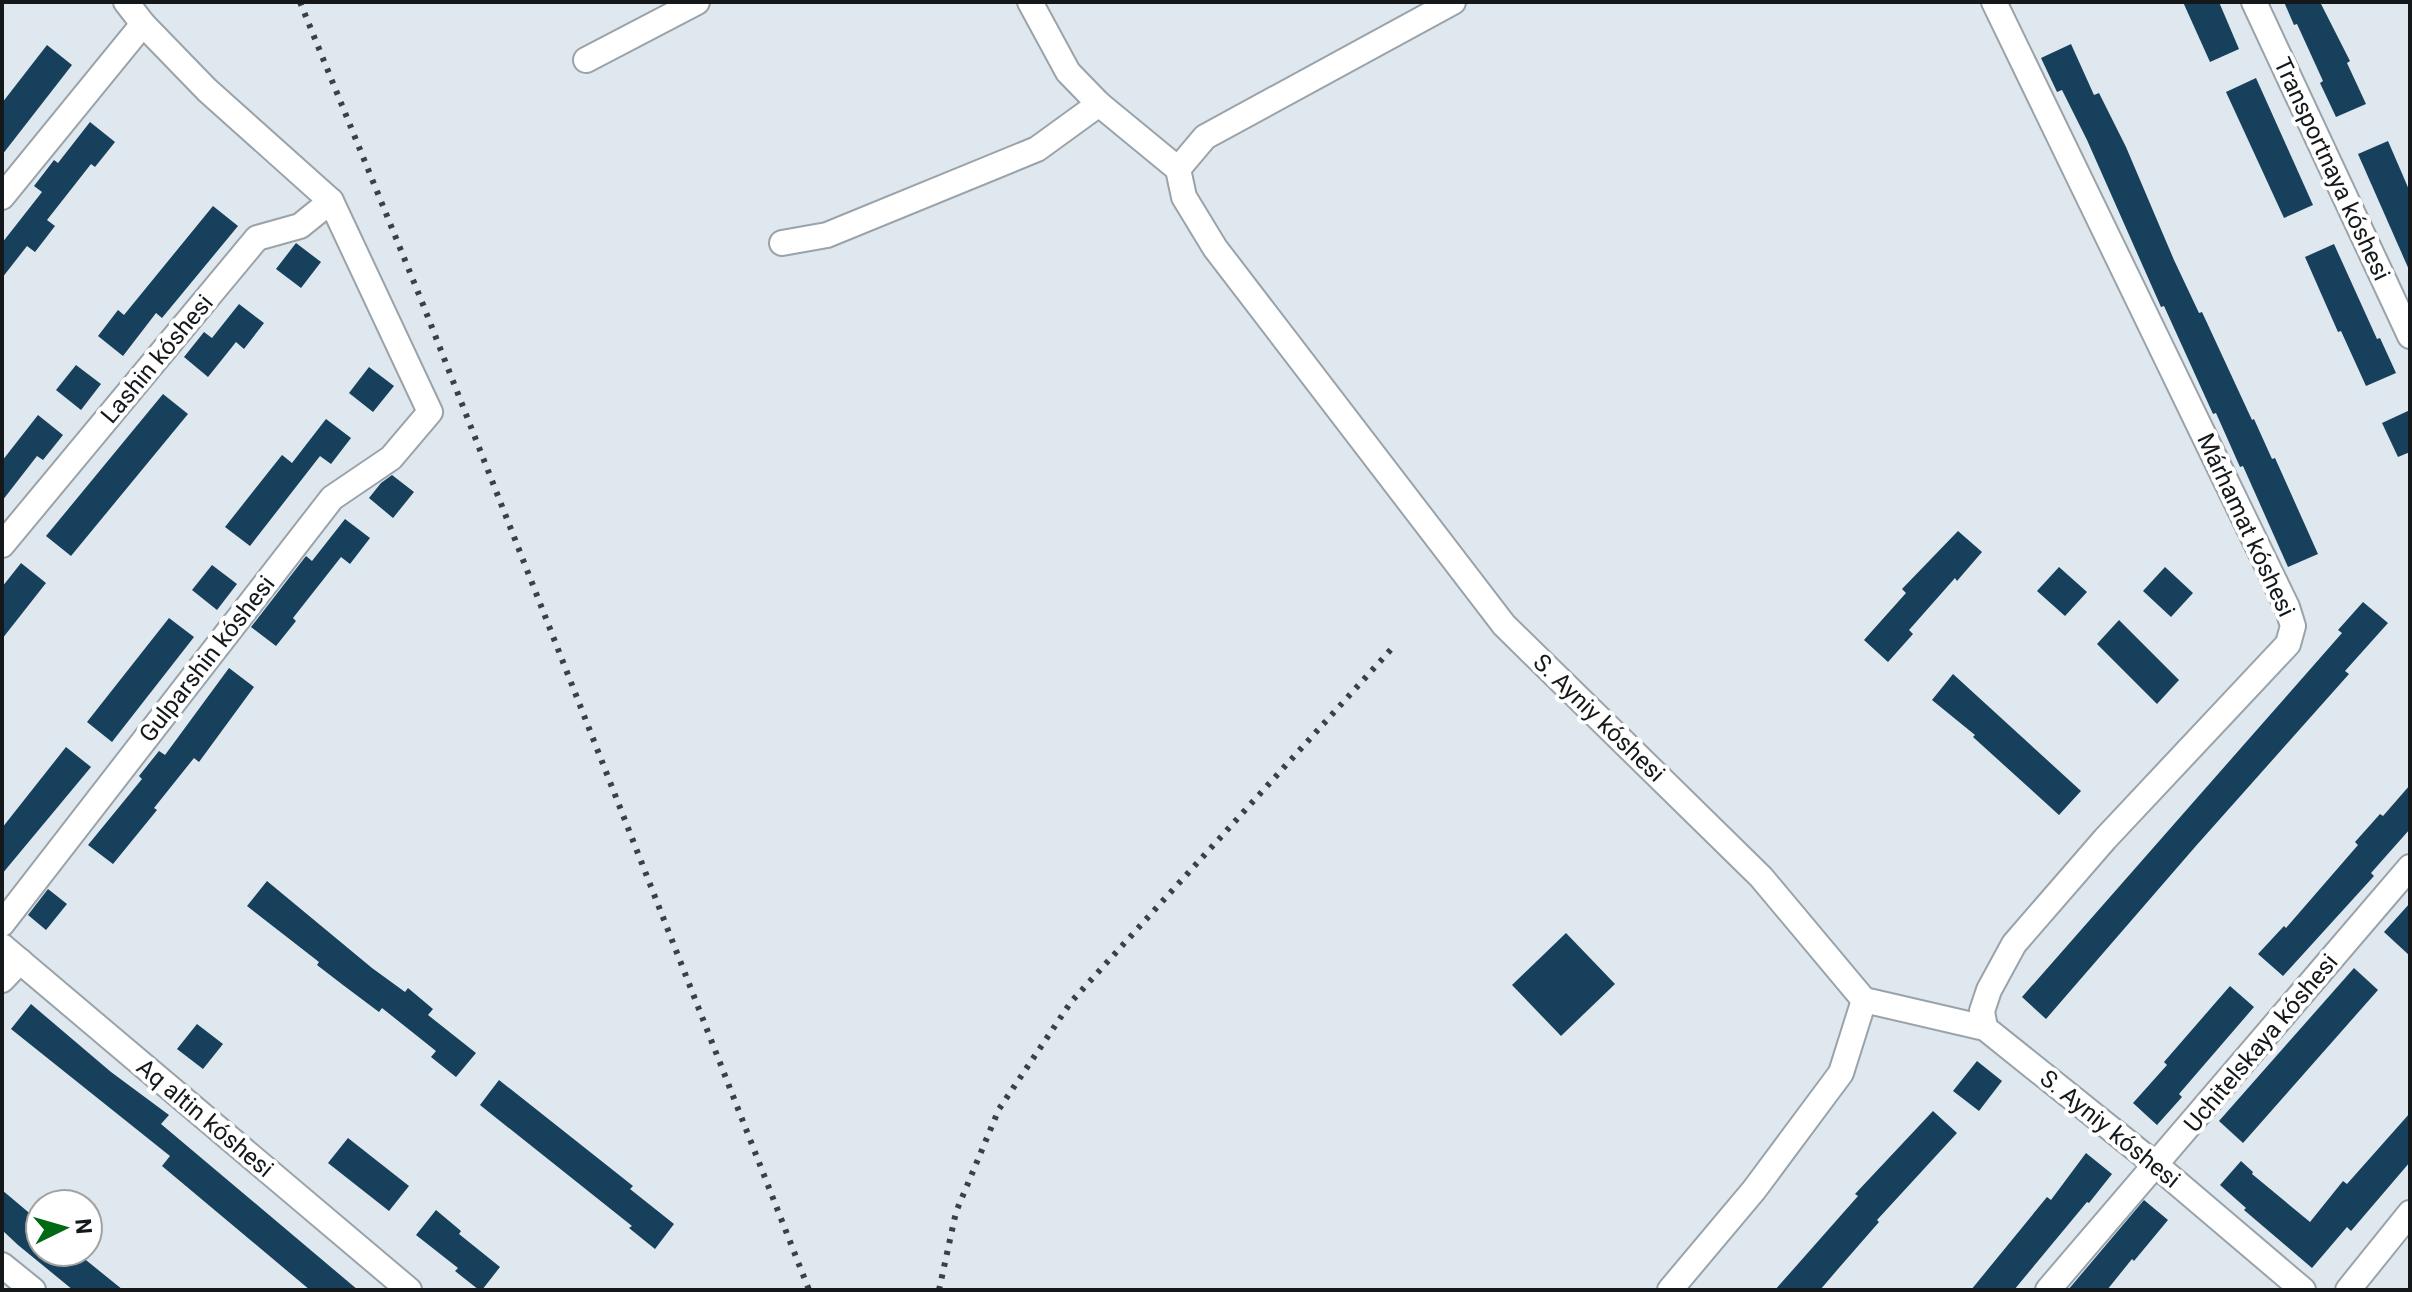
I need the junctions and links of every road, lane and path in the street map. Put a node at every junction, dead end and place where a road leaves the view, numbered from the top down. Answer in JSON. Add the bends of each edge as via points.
{"nodes":[{"id":1,"x":126,"y":2,"type":"edge"},
{"id":2,"x":697,"y":2,"type":"edge"},
{"id":3,"x":1030,"y":2,"type":"edge"},
{"id":4,"x":1453,"y":2,"type":"edge"},
{"id":5,"x":1994,"y":2,"type":"edge"},
{"id":6,"x":2254,"y":2,"type":"edge"},
{"id":7,"x":143,"y":24,"type":"junction"},
{"id":8,"x":586,"y":60,"type":"dead end"},
{"id":9,"x":1099,"y":104,"type":"junction"},
{"id":10,"x":1178,"y":169,"type":"junction"},
{"id":11,"x":2,"y":197,"type":"edge"},
{"id":12,"x":331,"y":201,"type":"junction"},
{"id":13,"x":782,"y":243,"type":"dead end"},
{"id":14,"x":2410,"y":336,"type":"edge"},
{"id":15,"x":2,"y":545,"type":"edge"},
{"id":16,"x":2410,"y":867,"type":"edge"},
{"id":17,"x":2,"y":924,"type":"edge"},
{"id":18,"x":11,"y":953,"type":"edge"},
{"id":19,"x":2,"y":980,"type":"edge"},
{"id":20,"x":1864,"y":1000,"type":"junction"},
{"id":21,"x":1985,"y":1028,"type":"junction"},
{"id":22,"x":2156,"y":1165,"type":"junction"},
{"id":23,"x":2410,"y":1213,"type":"edge"},
{"id":24,"x":2,"y":1265,"type":"edge"},
{"id":25,"x":33,"y":1290,"type":"edge"},
{"id":26,"x":409,"y":1290,"type":"edge"},
{"id":27,"x":1670,"y":1290,"type":"edge"},
{"id":28,"x":2048,"y":1290,"type":"edge"},
{"id":29,"x":2303,"y":1290,"type":"edge"},
{"id":30,"x":2348,"y":1290,"type":"edge"}],
"edges":[{"from":1,"to":7,"type":"street"},
{"from":2,"to":8,"type":"street"},
{"from":3,"to":9,"type":"street","via":[[1068,72]]},
{"from":4,"to":10,"type":"street","via":[[1205,137]]},
{"from":5,"to":21,"type":"street","name":"Márhamat kóshesi","via":[[2293,626],[2288,644],[2014,944],[1989,990],[1982,1011]]},
{"from":6,"to":14,"type":"street","name":"Transportnaya kóshesi"},
{"from":7,"to":11,"type":"street"},
{"from":7,"to":12,"type":"street","via":[[207,90]]},
{"from":9,"to":10,"type":"street"},
{"from":9,"to":13,"type":"street","via":[[1037,149],[827,235]]},
{"from":10,"to":20,"type":"street","name":"S. Ayniy kóshesi","via":[[1184,197],[1215,248],[1504,625],[1761,877]]},
{"from":12,"to":15,"type":"street","name":"Lashin kóshesi","via":[[300,226],[257,238]]},
{"from":12,"to":17,"type":"street","name":"Gulparshin kóshesi","via":[[430,412],[391,458],[332,498]]},
{"from":16,"to":22,"type":"street","name":"Uchitelskaya kóshesi"},
{"from":18,"to":19,"type":"street"},
{"from":18,"to":26,"type":"street","name":"Aq altin kóshesi"},
{"from":20,"to":21,"type":"street","name":"S. Ayniy kóshesi"},
{"from":20,"to":27,"type":"street","via":[[1841,1073],[1754,1190]]},
{"from":21,"to":22,"type":"street","name":"S. Ayniy kóshesi"},
{"from":22,"to":28,"type":"street","name":"Uchitelskaya kóshesi"},
{"from":22,"to":29,"type":"street","name":"S. Ayniy kóshesi"},
{"from":23,"to":30,"type":"street"},
{"from":24,"to":25,"type":"street"}]}
